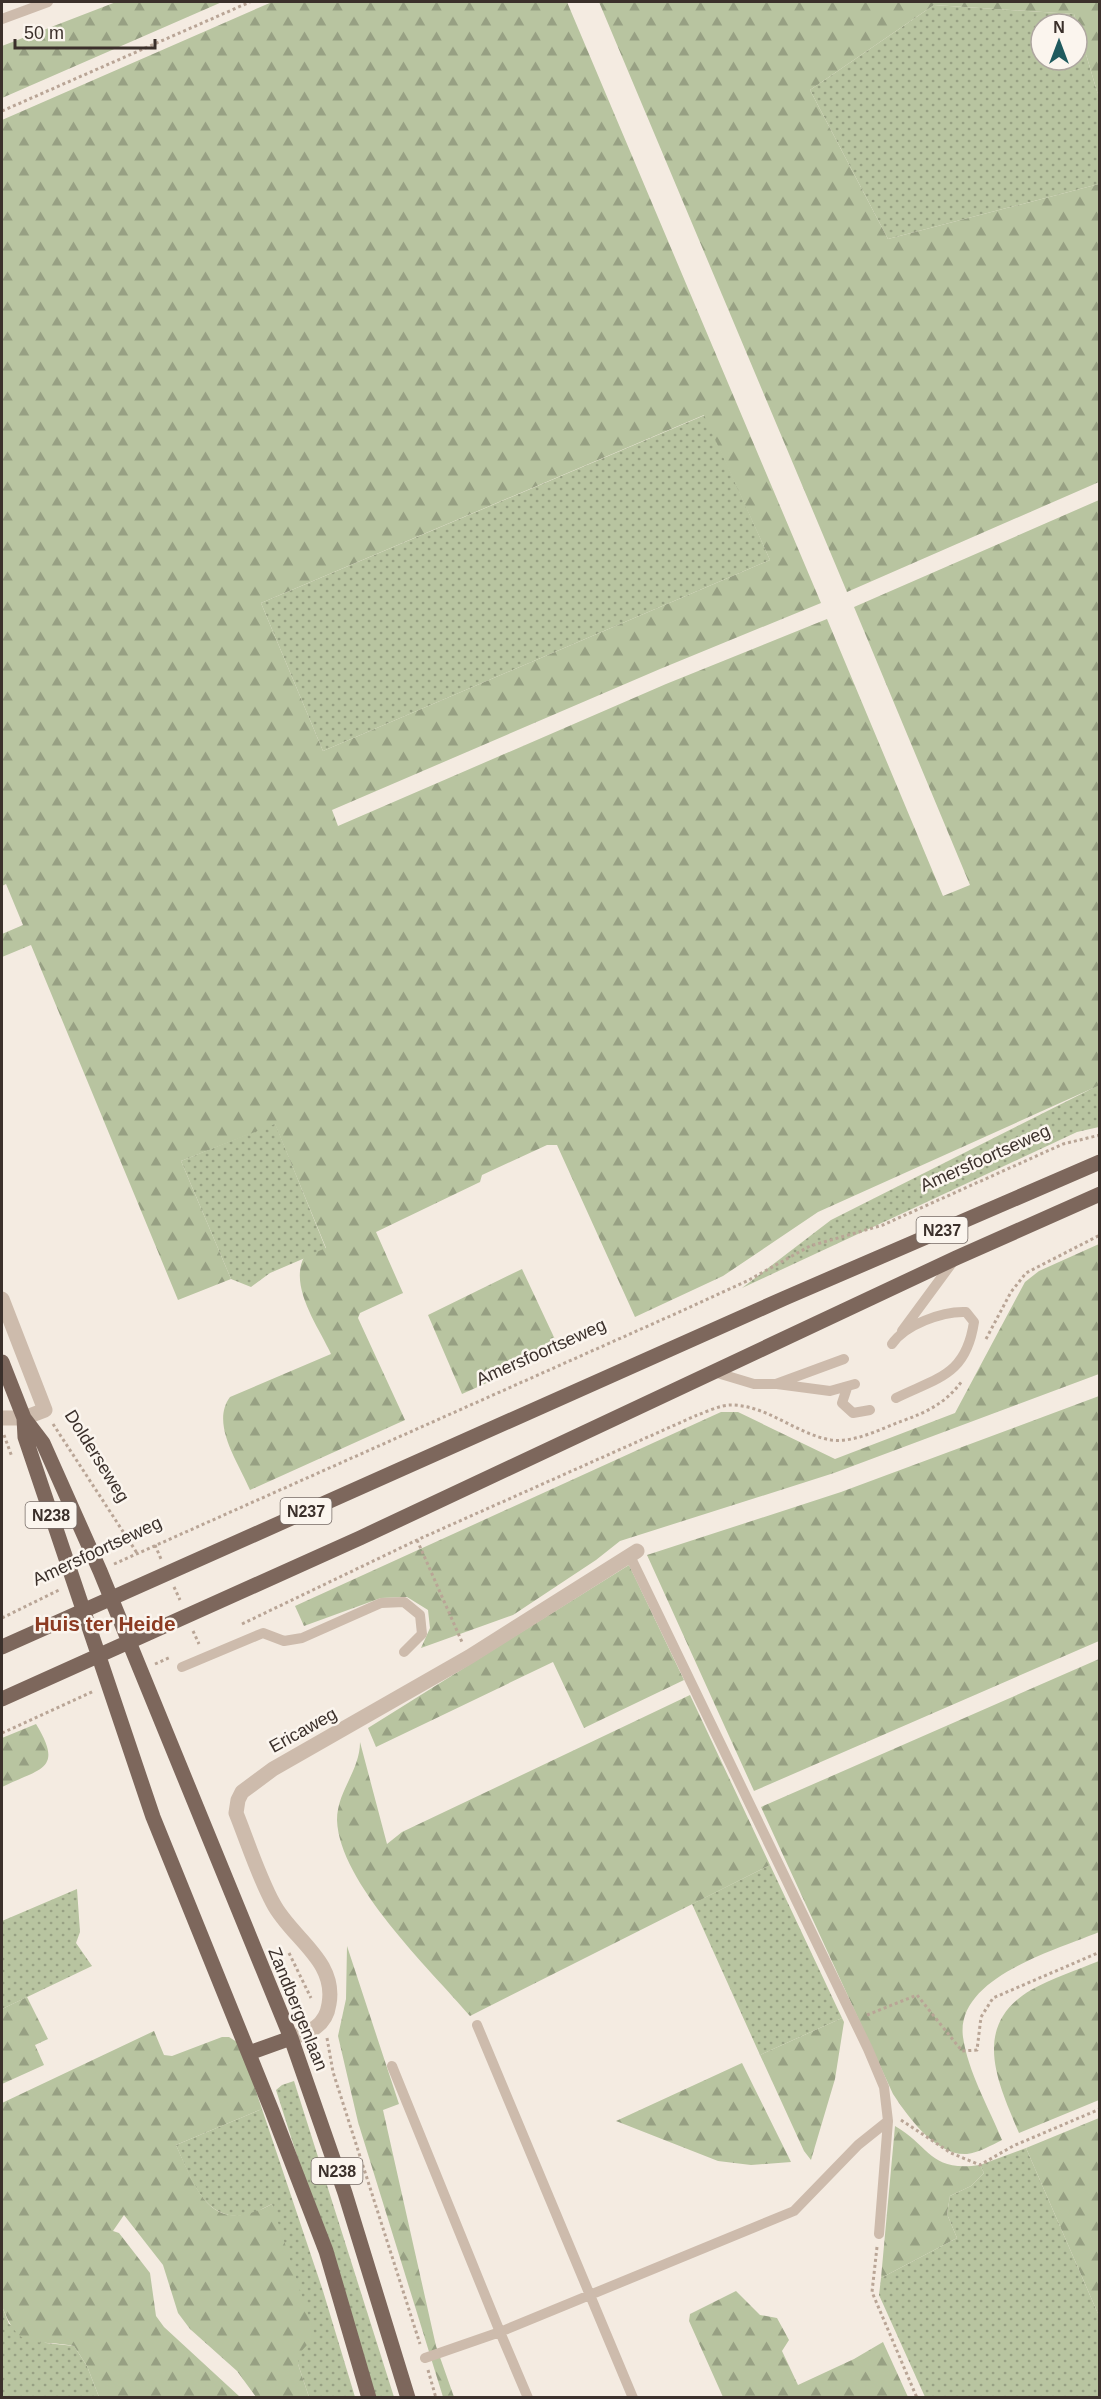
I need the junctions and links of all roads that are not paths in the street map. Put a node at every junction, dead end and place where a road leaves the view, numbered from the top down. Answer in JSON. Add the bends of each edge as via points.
{"nodes":[{"id":1,"x":48,"y":2,"type":"edge"},
{"id":2,"x":2,"y":19,"type":"edge"},
{"id":3,"x":1100,"y":1162,"type":"edge"},
{"id":4,"x":1100,"y":1194,"type":"edge"},
{"id":5,"x":956,"y":1258,"type":"junction"},
{"id":6,"x":2,"y":1299,"type":"edge"},
{"id":7,"x":844,"y":1359,"type":"dead end"},
{"id":8,"x":2,"y":1362,"type":"edge"},
{"id":9,"x":714,"y":1372,"type":"junction"},
{"id":10,"x":776,"y":1384,"type":"junction"},
{"id":11,"x":896,"y":1398,"type":"dead end"},
{"id":12,"x":870,"y":1410,"type":"dead end"},
{"id":13,"x":2,"y":1418,"type":"edge"},
{"id":14,"x":24,"y":1418,"type":"junction"},
{"id":15,"x":633,"y":1554,"type":"joint"},
{"id":16,"x":111,"y":1599,"type":"junction"},
{"id":17,"x":83,"y":1611,"type":"junction"},
{"id":18,"x":128,"y":1643,"type":"junction"},
{"id":19,"x":2,"y":1647,"type":"edge"},
{"id":20,"x":404,"y":1652,"type":"dead end"},
{"id":21,"x":98,"y":1656,"type":"junction"},
{"id":22,"x":182,"y":1667,"type":"dead end"},
{"id":23,"x":2,"y":1699,"type":"edge"},
{"id":24,"x":477,"y":2025,"type":"dead end"},
{"id":25,"x":291,"y":2038,"type":"junction"},
{"id":26,"x":249,"y":2053,"type":"junction"},
{"id":27,"x":392,"y":2066,"type":"dead end"},
{"id":28,"x":888,"y":2121,"type":"junction"},
{"id":29,"x":879,"y":2234,"type":"road end"},
{"id":30,"x":590,"y":2295,"type":"junction"},
{"id":31,"x":500,"y":2332,"type":"junction"},
{"id":32,"x":425,"y":2358,"type":"road end"},
{"id":33,"x":369,"y":2397,"type":"edge"},
{"id":34,"x":408,"y":2397,"type":"edge"},
{"id":35,"x":528,"y":2397,"type":"edge"},
{"id":36,"x":633,"y":2397,"type":"edge"}],
"edges":[{"from":1,"to":2,"type":"lane"},
{"from":3,"to":16,"type":"main road","number":"N237"},
{"from":4,"to":5,"type":"main road","number":"N237"},
{"from":5,"to":9,"type":"main road","number":"N237"},
{"from":5,"to":11,"type":"lane","via":[[893,1339],[955,1311],[966,1312],[974,1322],[963,1359],[954,1370]]},
{"from":6,"to":14,"type":"street","name":"Dolderseweg","via":[[45,1410]]},
{"from":7,"to":10,"type":"lane"},
{"from":8,"to":14,"type":"main road","number":"N238"},
{"from":9,"to":10,"type":"lane","via":[[754,1384]]},
{"from":9,"to":18,"type":"main road","number":"N237"},
{"from":10,"to":12,"type":"lane","via":[[811,1390],[851,1386],[842,1403],[853,1413]]},
{"from":13,"to":14,"type":"street","name":"Dolderseweg"},
{"from":14,"to":16,"type":"main road","number":"N238","via":[[43,1443]]},
{"from":14,"to":17,"type":"main road","number":"N238","via":[[25,1437]]},
{"from":15,"to":25,"type":"street","name":"Ericaweg","via":[[469,1658],[273,1768],[248,1786],[237,1800],[236,1814],[274,1905],[329,1978],[331,1993],[322,2022]]},
{"from":15,"to":28,"type":"lane","via":[[854,2020],[884,2087]]},
{"from":16,"to":17,"type":"main road","number":"N237"},
{"from":16,"to":18,"type":"main road","number":"N238"},
{"from":17,"to":19,"type":"main road","number":"N237"},
{"from":17,"to":21,"type":"main road","number":"N238"},
{"from":18,"to":21,"type":"main road","number":"N237"},
{"from":18,"to":25,"type":"main road","name":"Zandbergenlaan","number":"N238"},
{"from":20,"to":22,"type":"lane","via":[[422,1634],[420,1615],[404,1602],[381,1603],[302,1638],[284,1641],[262,1633]]},
{"from":21,"to":23,"type":"main road","number":"N237"},
{"from":21,"to":26,"type":"main road","number":"N238","via":[[153,1817]]},
{"from":24,"to":30,"type":"lane"},
{"from":25,"to":26,"type":"main road"},
{"from":25,"to":34,"type":"main road","name":"Zandbergenlaan","number":"N238","via":[[345,2193]]},
{"from":26,"to":33,"type":"main road","number":"N238","via":[[326,2251]]},
{"from":27,"to":31,"type":"lane"},
{"from":28,"to":29,"type":"lane"},
{"from":28,"to":30,"type":"lane","via":[[858,2145],[794,2211]]},
{"from":30,"to":31,"type":"lane"},
{"from":30,"to":36,"type":"lane"},
{"from":31,"to":32,"type":"lane"},
{"from":31,"to":35,"type":"lane"}]}
